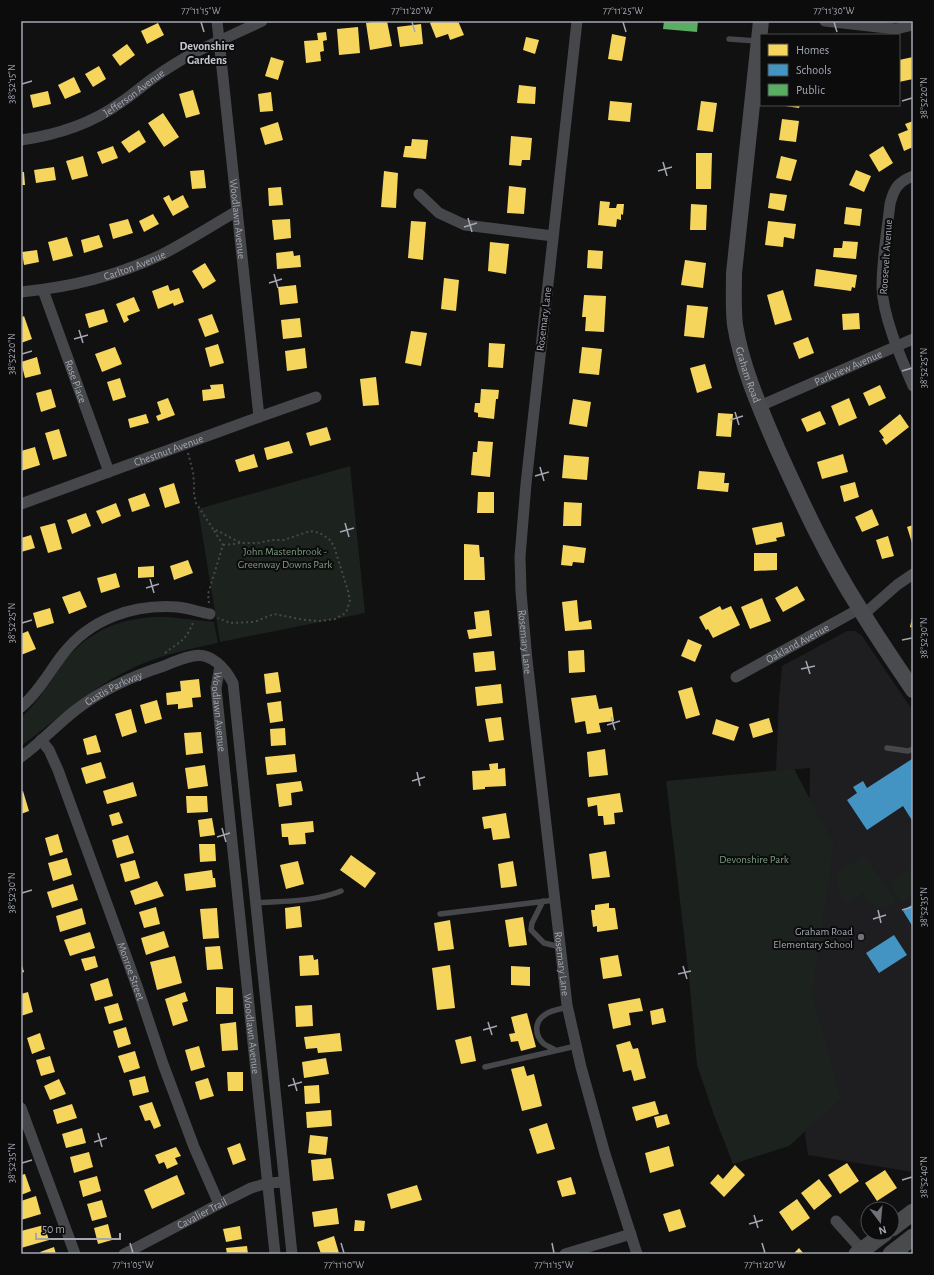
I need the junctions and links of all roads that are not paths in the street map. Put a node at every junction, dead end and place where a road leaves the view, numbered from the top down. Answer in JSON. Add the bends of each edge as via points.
{"nodes":[{"id":1,"x":217,"y":21,"type":"edge"},
{"id":2,"x":262,"y":21,"type":"edge"},
{"id":3,"x":577,"y":21,"type":"edge"},
{"id":4,"x":761,"y":21,"type":"edge"},
{"id":5,"x":826,"y":21,"type":"edge"},
{"id":6,"x":913,"y":26,"type":"edge"},
{"id":7,"x":730,"y":39,"type":"dead end"},
{"id":8,"x":219,"y":41,"type":"junction"},
{"id":9,"x":759,"y":42,"type":"junction"},
{"id":10,"x":21,"y":140,"type":"edge"},
{"id":11,"x":913,"y":176,"type":"edge"},
{"id":12,"x":419,"y":194,"type":"dead end"},
{"id":13,"x":237,"y":211,"type":"junction"},
{"id":14,"x":553,"y":236,"type":"junction"},
{"id":15,"x":43,"y":290,"type":"junction"},
{"id":16,"x":21,"y":292,"type":"edge"},
{"id":17,"x":913,"y":339,"type":"edge"},
{"id":18,"x":897,"y":347,"type":"junction"},
{"id":19,"x":913,"y":386,"type":"edge"},
{"id":20,"x":316,"y":397,"type":"dead end"},
{"id":21,"x":760,"y":406,"type":"junction"},
{"id":22,"x":260,"y":417,"type":"junction"},
{"id":23,"x":109,"y":472,"type":"junction"},
{"id":24,"x":21,"y":504,"type":"edge"},
{"id":25,"x":913,"y":574,"type":"edge"},
{"id":26,"x":861,"y":612,"type":"junction"},
{"id":27,"x":210,"y":614,"type":"road end"},
{"id":28,"x":220,"y":666,"type":"junction"},
{"id":29,"x":736,"y":677,"type":"dead end"},
{"id":30,"x":913,"y":690,"type":"edge"},
{"id":31,"x":21,"y":707,"type":"edge"},
{"id":32,"x":41,"y":740,"type":"junction"},
{"id":33,"x":887,"y":748,"type":"dead end"},
{"id":34,"x":913,"y":749,"type":"edge"},
{"id":35,"x":21,"y":757,"type":"edge"},
{"id":36,"x":341,"y":891,"type":"dead end"},
{"id":37,"x":555,"y":900,"type":"junction"},
{"id":38,"x":543,"y":902,"type":"junction"},
{"id":39,"x":256,"y":903,"type":"junction"},
{"id":40,"x":440,"y":914,"type":"dead end"},
{"id":41,"x":260,"y":945,"type":"junction"},
{"id":42,"x":243,"y":946,"type":"junction"},
{"id":43,"x":560,"y":947,"type":"junction"},
{"id":44,"x":568,"y":1007,"type":"junction"},
{"id":45,"x":576,"y":1046,"type":"junction"},
{"id":46,"x":555,"y":1050,"type":"junction"},
{"id":47,"x":484,"y":1067,"type":"dead end"},
{"id":48,"x":21,"y":1108,"type":"edge"},
{"id":49,"x":284,"y":1182,"type":"junction"},
{"id":50,"x":268,"y":1183,"type":"junction"},
{"id":51,"x":219,"y":1204,"type":"junction"},
{"id":52,"x":913,"y":1212,"type":"edge"},
{"id":53,"x":836,"y":1221,"type":"dead end"},
{"id":54,"x":900,"y":1222,"type":"edge"},
{"id":55,"x":631,"y":1234,"type":"junction"},
{"id":56,"x":913,"y":1237,"type":"edge"},
{"id":57,"x":874,"y":1241,"type":"edge"},
{"id":58,"x":860,"y":1252,"type":"edge"},
{"id":59,"x":75,"y":1254,"type":"edge"},
{"id":60,"x":124,"y":1254,"type":"edge"},
{"id":61,"x":275,"y":1254,"type":"edge"},
{"id":62,"x":292,"y":1254,"type":"edge"},
{"id":63,"x":565,"y":1254,"type":"edge"},
{"id":64,"x":637,"y":1254,"type":"edge"},
{"id":65,"x":891,"y":1254,"type":"edge"}],
"edges":[{"from":1,"to":8,"type":"street","name":"Woodlawn Avenue"},
{"from":2,"to":8,"type":"street","name":"Jefferson Avenue"},
{"from":3,"to":14,"type":"street","name":"Rosemary Lane"},
{"from":4,"to":9,"type":"street","name":"Graham Road"},
{"from":5,"to":6,"type":"street","via":[[896,29]]},
{"from":7,"to":9,"type":"lane"},
{"from":8,"to":10,"type":"street","name":"Jefferson Avenue","via":[[188,56],[151,79],[106,113],[66,130]]},
{"from":8,"to":13,"type":"street","name":"Woodlawn Avenue"},
{"from":9,"to":21,"type":"street","name":"Graham Road","via":[[733,302],[742,359]]},
{"from":11,"to":18,"type":"street","name":"Roosevelt Avenue","via":[[902,181],[892,195],[882,276],[883,301]]},
{"from":12,"to":14,"type":"street","via":[[439,213],[466,225]]},
{"from":13,"to":15,"type":"street","name":"Carlton Avenue","via":[[163,254],[133,267],[73,285]]},
{"from":13,"to":22,"type":"street","name":"Woodlawn Avenue"},
{"from":14,"to":37,"type":"street","name":"Rosemary Lane","via":[[526,480],[520,564],[527,660]]},
{"from":15,"to":16,"type":"street","name":"Carlton Avenue"},
{"from":15,"to":23,"type":"street","name":"Rose Place"},
{"from":17,"to":18,"type":"street","name":"Parkview Avenue"},
{"from":18,"to":19,"type":"street"},
{"from":18,"to":21,"type":"street","name":"Parkview Avenue"},
{"from":20,"to":22,"type":"street","name":"Chestnut Avenue"},
{"from":21,"to":26,"type":"street","name":"Graham Road","via":[[797,492]]},
{"from":22,"to":23,"type":"street","name":"Chestnut Avenue"},
{"from":23,"to":24,"type":"street","name":"Chestnut Avenue"},
{"from":25,"to":26,"type":"street","name":"Oakland Avenue"},
{"from":26,"to":29,"type":"street","name":"Oakland Avenue"},
{"from":26,"to":30,"type":"street","name":"Graham Road"},
{"from":27,"to":31,"type":"street","via":[[177,607],[147,608],[105,619],[89,628],[73,643]]},
{"from":28,"to":32,"type":"street","name":"Custis Parkway","via":[[202,655],[193,656],[120,683],[77,709]]},
{"from":28,"to":39,"type":"street","name":"Woodlawn Avenue","via":[[233,683]]},
{"from":28,"to":42,"type":"street","name":"Woodlawn Avenue","via":[[216,688]]},
{"from":32,"to":35,"type":"street","name":"Custis Parkway"},
{"from":32,"to":51,"type":"street","name":"Monroe Street","via":[[49,750],[58,770],[163,1064],[194,1147]]},
{"from":33,"to":34,"type":"lane","via":[[908,751]]},
{"from":36,"to":39,"type":"lane","via":[[330,896],[309,899]]},
{"from":37,"to":38,"type":"lane"},
{"from":37,"to":43,"type":"street","name":"Rosemary Lane"},
{"from":38,"to":40,"type":"lane"},
{"from":38,"to":43,"type":"lane","via":[[531,930],[544,943]]},
{"from":39,"to":41,"type":"street","name":"Woodlawn Avenue"},
{"from":41,"to":42,"type":"street"},
{"from":41,"to":49,"type":"street","name":"Woodlawn Avenue"},
{"from":42,"to":50,"type":"street","name":"Woodlawn Avenue"},
{"from":43,"to":44,"type":"street","name":"Rosemary Lane"},
{"from":44,"to":45,"type":"street","name":"Rosemary Lane"},
{"from":44,"to":46,"type":"lane","via":[[546,1014],[538,1022],[538,1036],[544,1044]]},
{"from":45,"to":46,"type":"lane"},
{"from":45,"to":55,"type":"street","name":"Rosemary Lane","via":[[605,1154]]},
{"from":46,"to":47,"type":"lane"},
{"from":48,"to":59,"type":"street"},
{"from":49,"to":50,"type":"street","name":"Cavalier Trail"},
{"from":49,"to":62,"type":"street","name":"Woodlawn Avenue"},
{"from":50,"to":51,"type":"street","name":"Cavalier Trail","via":[[251,1188]]},
{"from":50,"to":61,"type":"street","name":"Woodlawn Avenue"},
{"from":51,"to":60,"type":"street","name":"Cavalier Trail"},
{"from":52,"to":54,"type":"main road"},
{"from":53,"to":58,"type":"street"},
{"from":55,"to":63,"type":"street"},
{"from":55,"to":64,"type":"street","name":"Rosemary Lane"},
{"from":56,"to":65,"type":"main road"},
{"from":57,"to":58,"type":"main road"}]}
